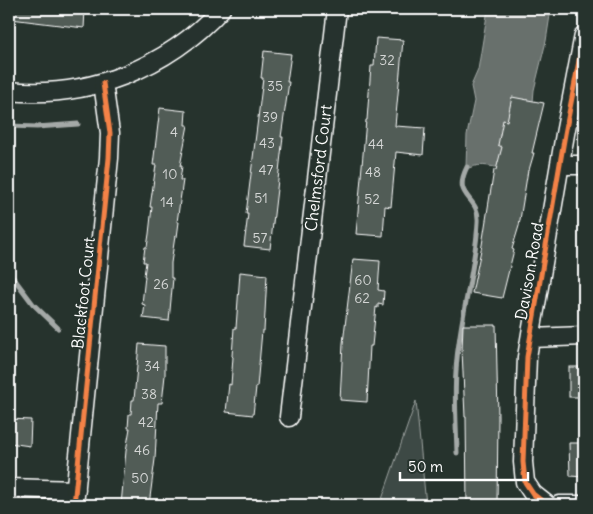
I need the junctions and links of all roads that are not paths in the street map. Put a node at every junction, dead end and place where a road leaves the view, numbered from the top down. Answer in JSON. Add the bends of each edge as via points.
{"nodes":[{"id":1,"x":221,"y":9,"type":"edge"},
{"id":2,"x":337,"y":9,"type":"edge"},
{"id":3,"x":584,"y":35,"type":"edge"},
{"id":4,"x":103,"y":83,"type":"junction"},
{"id":5,"x":9,"y":91,"type":"edge"},
{"id":6,"x":560,"y":165,"type":"junction"},
{"id":7,"x":584,"y":165,"type":"edge"},
{"id":8,"x":584,"y":336,"type":"edge"},
{"id":9,"x":531,"y":338,"type":"junction"},
{"id":10,"x":289,"y":417,"type":"dead end"},
{"id":11,"x":9,"y":488,"type":"edge"},
{"id":12,"x":75,"y":498,"type":"edge"},
{"id":13,"x":546,"y":505,"type":"edge"},
{"id":14,"x":559,"y":505,"type":"edge"},
{"id":15,"x":584,"y":505,"type":"edge"}],
"edges":[{"from":1,"to":4,"type":"street","via":[[177,47],[153,62]]},
{"from":2,"to":10,"type":"street","name":"Chelmsford Court"},
{"from":3,"to":6,"type":"street","name":"Davison Road"},
{"from":4,"to":5,"type":"street","via":[[43,93]]},
{"from":4,"to":12,"type":"street","name":"Blackfoot Court","via":[[110,133],[109,158]]},
{"from":6,"to":7,"type":"street"},
{"from":6,"to":9,"type":"street","name":"Davison Road"},
{"from":8,"to":9,"type":"street"},
{"from":9,"to":13,"type":"street","name":"Davison Road","via":[[527,357],[523,462],[525,482]]},
{"from":11,"to":12,"type":"street"},
{"from":14,"to":15,"type":"street"}]}
